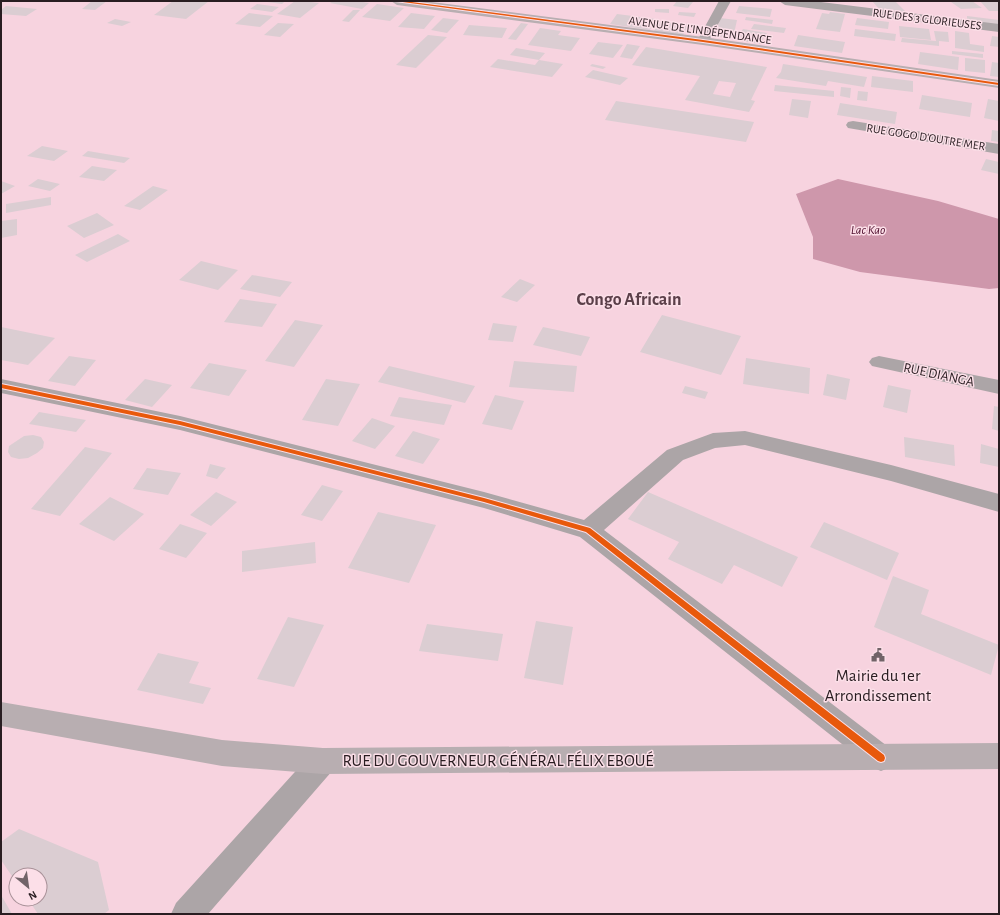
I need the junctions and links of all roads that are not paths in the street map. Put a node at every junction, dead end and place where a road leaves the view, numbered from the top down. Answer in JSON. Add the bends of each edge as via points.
{"nodes":[{"id":1,"x":397,"y":1,"type":"edge"},
{"id":2,"x":725,"y":1,"type":"edge"},
{"id":3,"x":785,"y":1,"type":"edge"},
{"id":4,"x":976,"y":13,"type":"dead end"},
{"id":5,"x":886,"y":15,"type":"junction"},
{"id":6,"x":999,"y":28,"type":"edge"},
{"id":7,"x":703,"y":41,"type":"junction"},
{"id":8,"x":999,"y":84,"type":"edge"},
{"id":9,"x":853,"y":125,"type":"dead end"},
{"id":10,"x":999,"y":148,"type":"edge"},
{"id":11,"x":879,"y":362,"type":"dead end"},
{"id":12,"x":1,"y":386,"type":"edge"},
{"id":13,"x":999,"y":387,"type":"edge"},
{"id":14,"x":999,"y":503,"type":"edge"},
{"id":15,"x":588,"y":530,"type":"junction"},
{"id":16,"x":1,"y":714,"type":"edge"},
{"id":17,"x":999,"y":756,"type":"edge"},
{"id":18,"x":881,"y":758,"type":"junction"},
{"id":19,"x":323,"y":761,"type":"junction"},
{"id":20,"x":187,"y":914,"type":"edge"}],
"edges":[{"from":1,"to":7,"type":"street","name":"AVENUE DE L'INDÉPENDANCE"},
{"from":2,"to":7,"type":"street"},
{"from":3,"to":5,"type":"street","name":"RUE DES 3 GLORIEUSES"},
{"from":4,"to":5,"type":"street"},
{"from":5,"to":6,"type":"street","name":"RUE DES 3 GLORIEUSES"},
{"from":7,"to":8,"type":"street","name":"AVENUE DE L'INDÉPENDANCE"},
{"from":9,"to":10,"type":"street","name":"RUE GOGO D'OUTRE MER"},
{"from":11,"to":13,"type":"street","name":"RUE DIANGA"},
{"from":12,"to":15,"type":"street","via":[[180,423],[484,500]]},
{"from":14,"to":15,"type":"street","via":[[891,473],[745,438],[713,440],[675,455]]},
{"from":15,"to":18,"type":"street"},
{"from":16,"to":19,"type":"street","name":"RUE DU GOUVERNEUR GÉNÉRAL FÉLIX EBOUÉ","via":[[222,753]]},
{"from":17,"to":18,"type":"street","name":"RUE DU GOUVERNEUR GÉNÉRAL FÉLIX EBOUÉ"},
{"from":18,"to":19,"type":"street","name":"RUE DU GOUVERNEUR GÉNÉRAL FÉLIX EBOUÉ"},
{"from":19,"to":20,"type":"street"}]}
